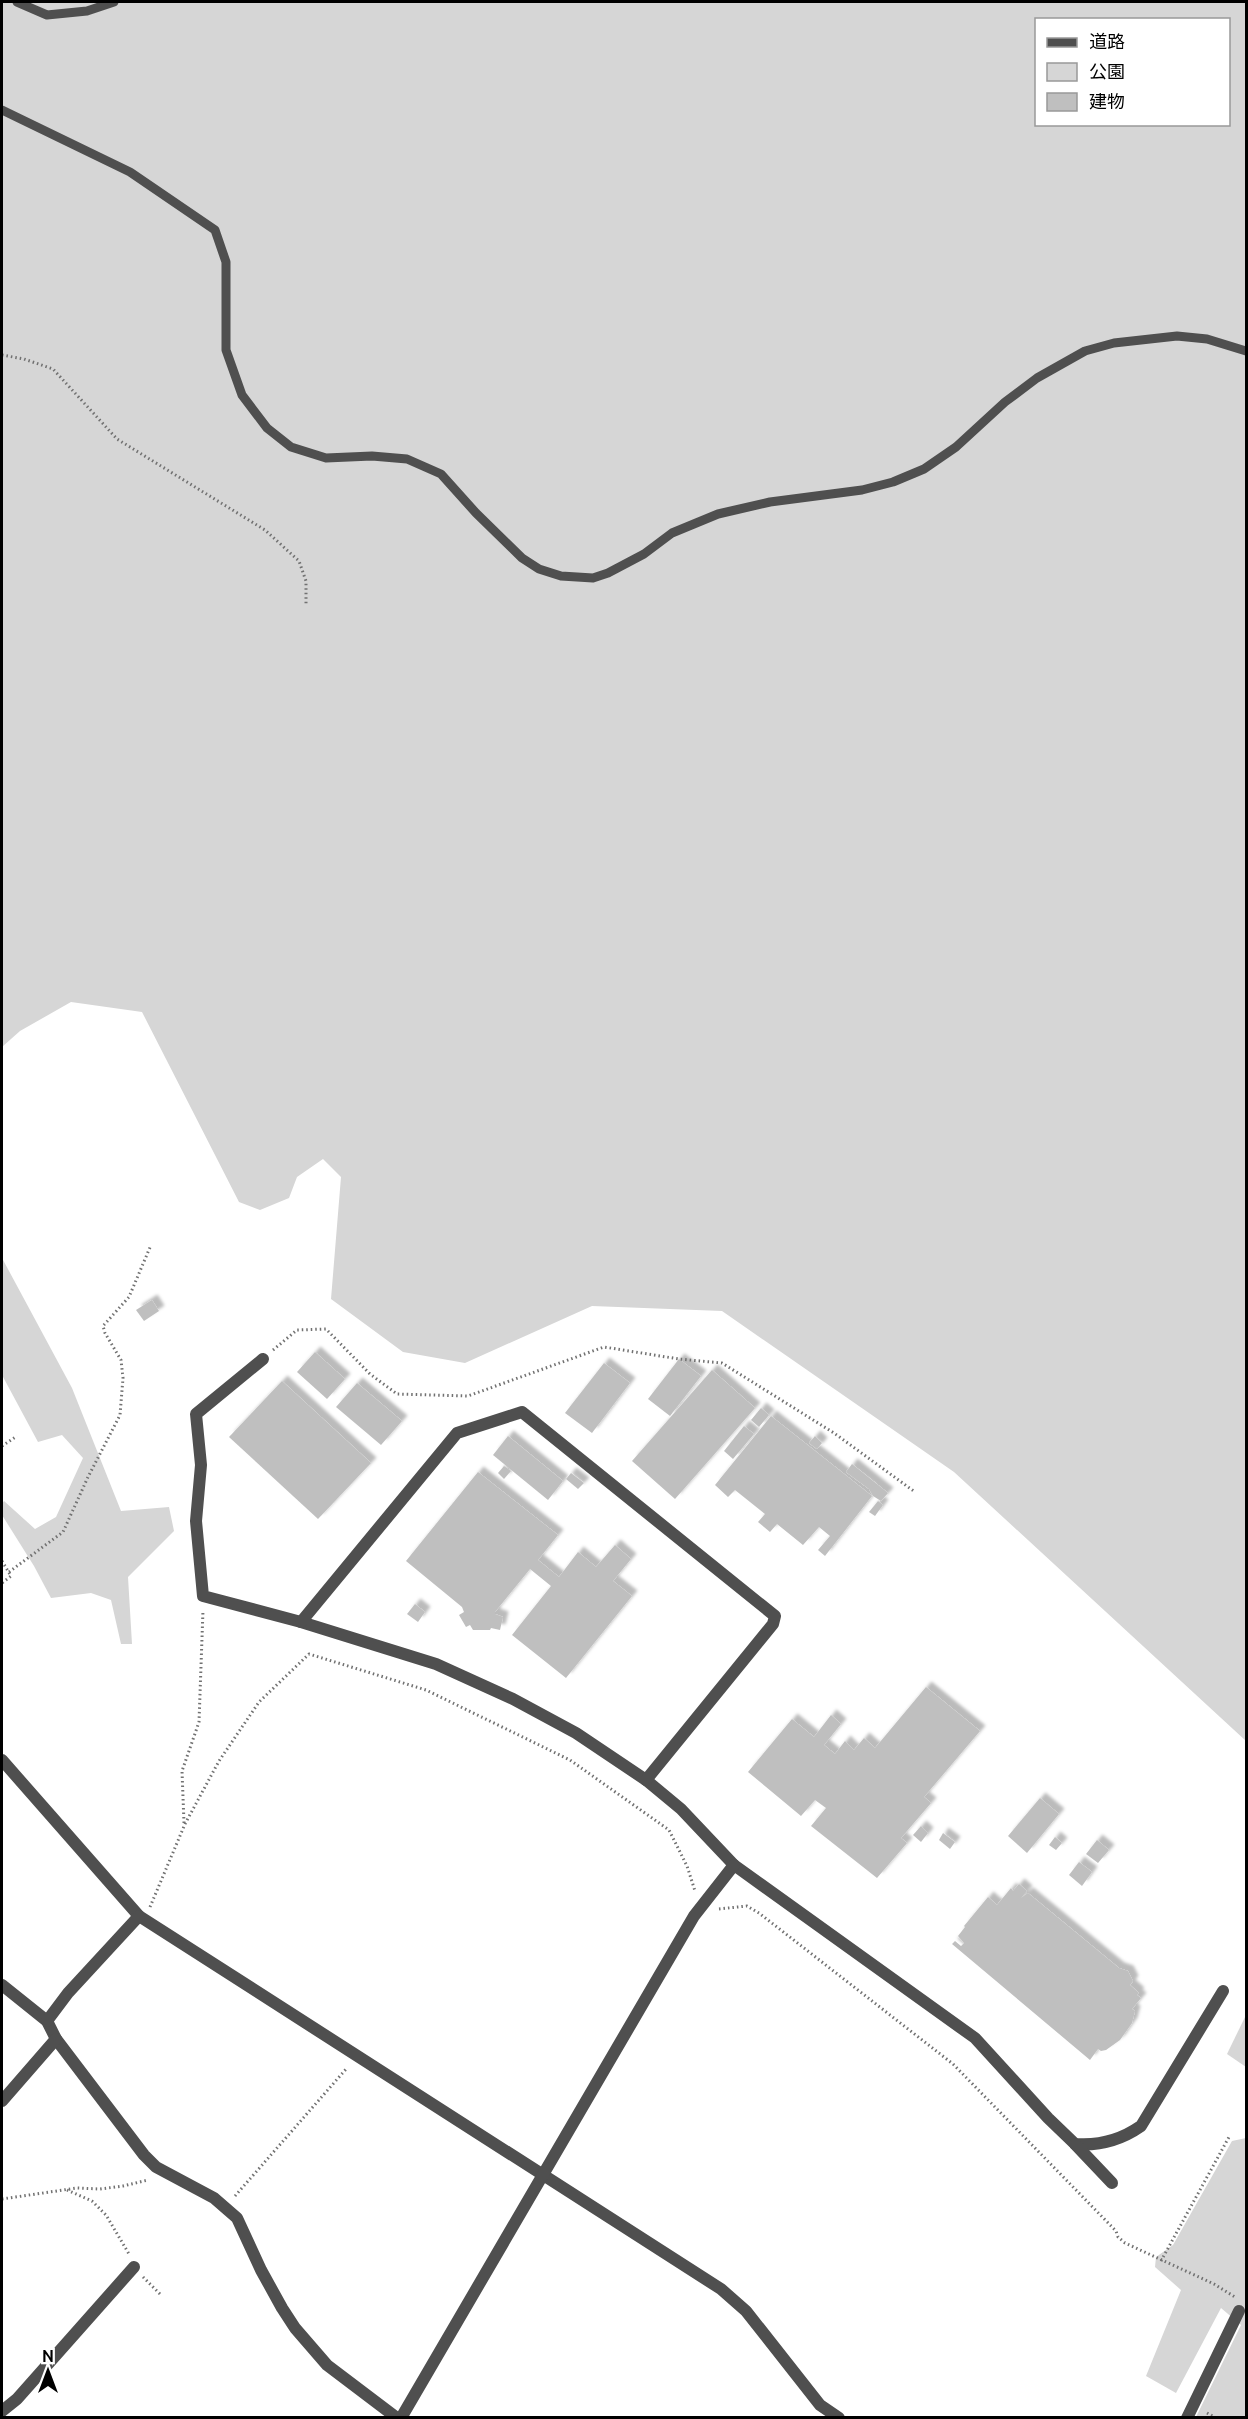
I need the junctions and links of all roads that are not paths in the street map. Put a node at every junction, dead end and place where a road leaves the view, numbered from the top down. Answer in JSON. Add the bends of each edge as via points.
{"nodes":[{"id":1,"x":17,"y":2,"type":"edge"},
{"id":2,"x":114,"y":2,"type":"edge"},
{"id":3,"x":2,"y":110,"type":"edge"},
{"id":4,"x":1246,"y":351,"type":"edge"},
{"id":5,"x":262,"y":1359,"type":"road end"},
{"id":6,"x":301,"y":1622,"type":"junction"},
{"id":7,"x":2,"y":1760,"type":"edge"},
{"id":8,"x":646,"y":1780,"type":"junction"},
{"id":9,"x":734,"y":1865,"type":"junction"},
{"id":10,"x":139,"y":1916,"type":"junction"},
{"id":11,"x":2,"y":1985,"type":"edge"},
{"id":12,"x":1223,"y":1991,"type":"dead end"},
{"id":13,"x":47,"y":2021,"type":"junction"},
{"id":14,"x":56,"y":2039,"type":"junction"},
{"id":15,"x":2,"y":2101,"type":"edge"},
{"id":16,"x":1076,"y":2144,"type":"junction"},
{"id":17,"x":543,"y":2174,"type":"junction"},
{"id":18,"x":1112,"y":2183,"type":"dead end"},
{"id":19,"x":134,"y":2267,"type":"road end"},
{"id":20,"x":1243,"y":2312,"type":"edge"},
{"id":21,"x":2,"y":2411,"type":"edge"},
{"id":22,"x":399,"y":2418,"type":"edge"},
{"id":23,"x":839,"y":2418,"type":"edge"},
{"id":24,"x":1187,"y":2418,"type":"edge"}],
"edges":[{"from":1,"to":2,"type":"lane","via":[[47,15],[87,11]]},
{"from":3,"to":4,"type":"lane","via":[[130,172],[215,230],[226,262],[226,350],[242,395],[267,428],[291,447],[326,458],[407,459],[441,474],[522,558],[539,570],[561,576],[593,578],[608,573],[672,533],[718,514],[770,502],[862,490],[924,470],[1037,378],[1085,351],[1114,343],[1178,336],[1207,339]]},
{"from":5,"to":6,"type":"street","via":[[196,1414],[201,1465],[196,1521],[203,1596]]},
{"from":6,"to":8,"type":"street","via":[[445,1668],[513,1699],[576,1733]]},
{"from":6,"to":8,"type":"street","via":[[457,1433],[522,1412],[775,1616],[773,1624]]},
{"from":7,"to":10,"type":"street"},
{"from":8,"to":9,"type":"street","via":[[681,1809]]},
{"from":9,"to":16,"type":"street","via":[[975,2038]]},
{"from":9,"to":17,"type":"street","via":[[694,1916]]},
{"from":10,"to":13,"type":"street"},
{"from":10,"to":17,"type":"street"},
{"from":11,"to":13,"type":"street"},
{"from":12,"to":16,"type":"street","via":[[1141,2126],[1107,2143]]},
{"from":13,"to":14,"type":"street"},
{"from":14,"to":15,"type":"street"},
{"from":14,"to":22,"type":"street","via":[[156,2167],[214,2198],[237,2218],[282,2308],[312,2349],[327,2365]]},
{"from":16,"to":18,"type":"street"},
{"from":17,"to":22,"type":"street"},
{"from":17,"to":23,"type":"street","via":[[721,2289],[746,2312],[820,2405]]},
{"from":19,"to":21,"type":"street"},
{"from":20,"to":24,"type":"street"}]}
